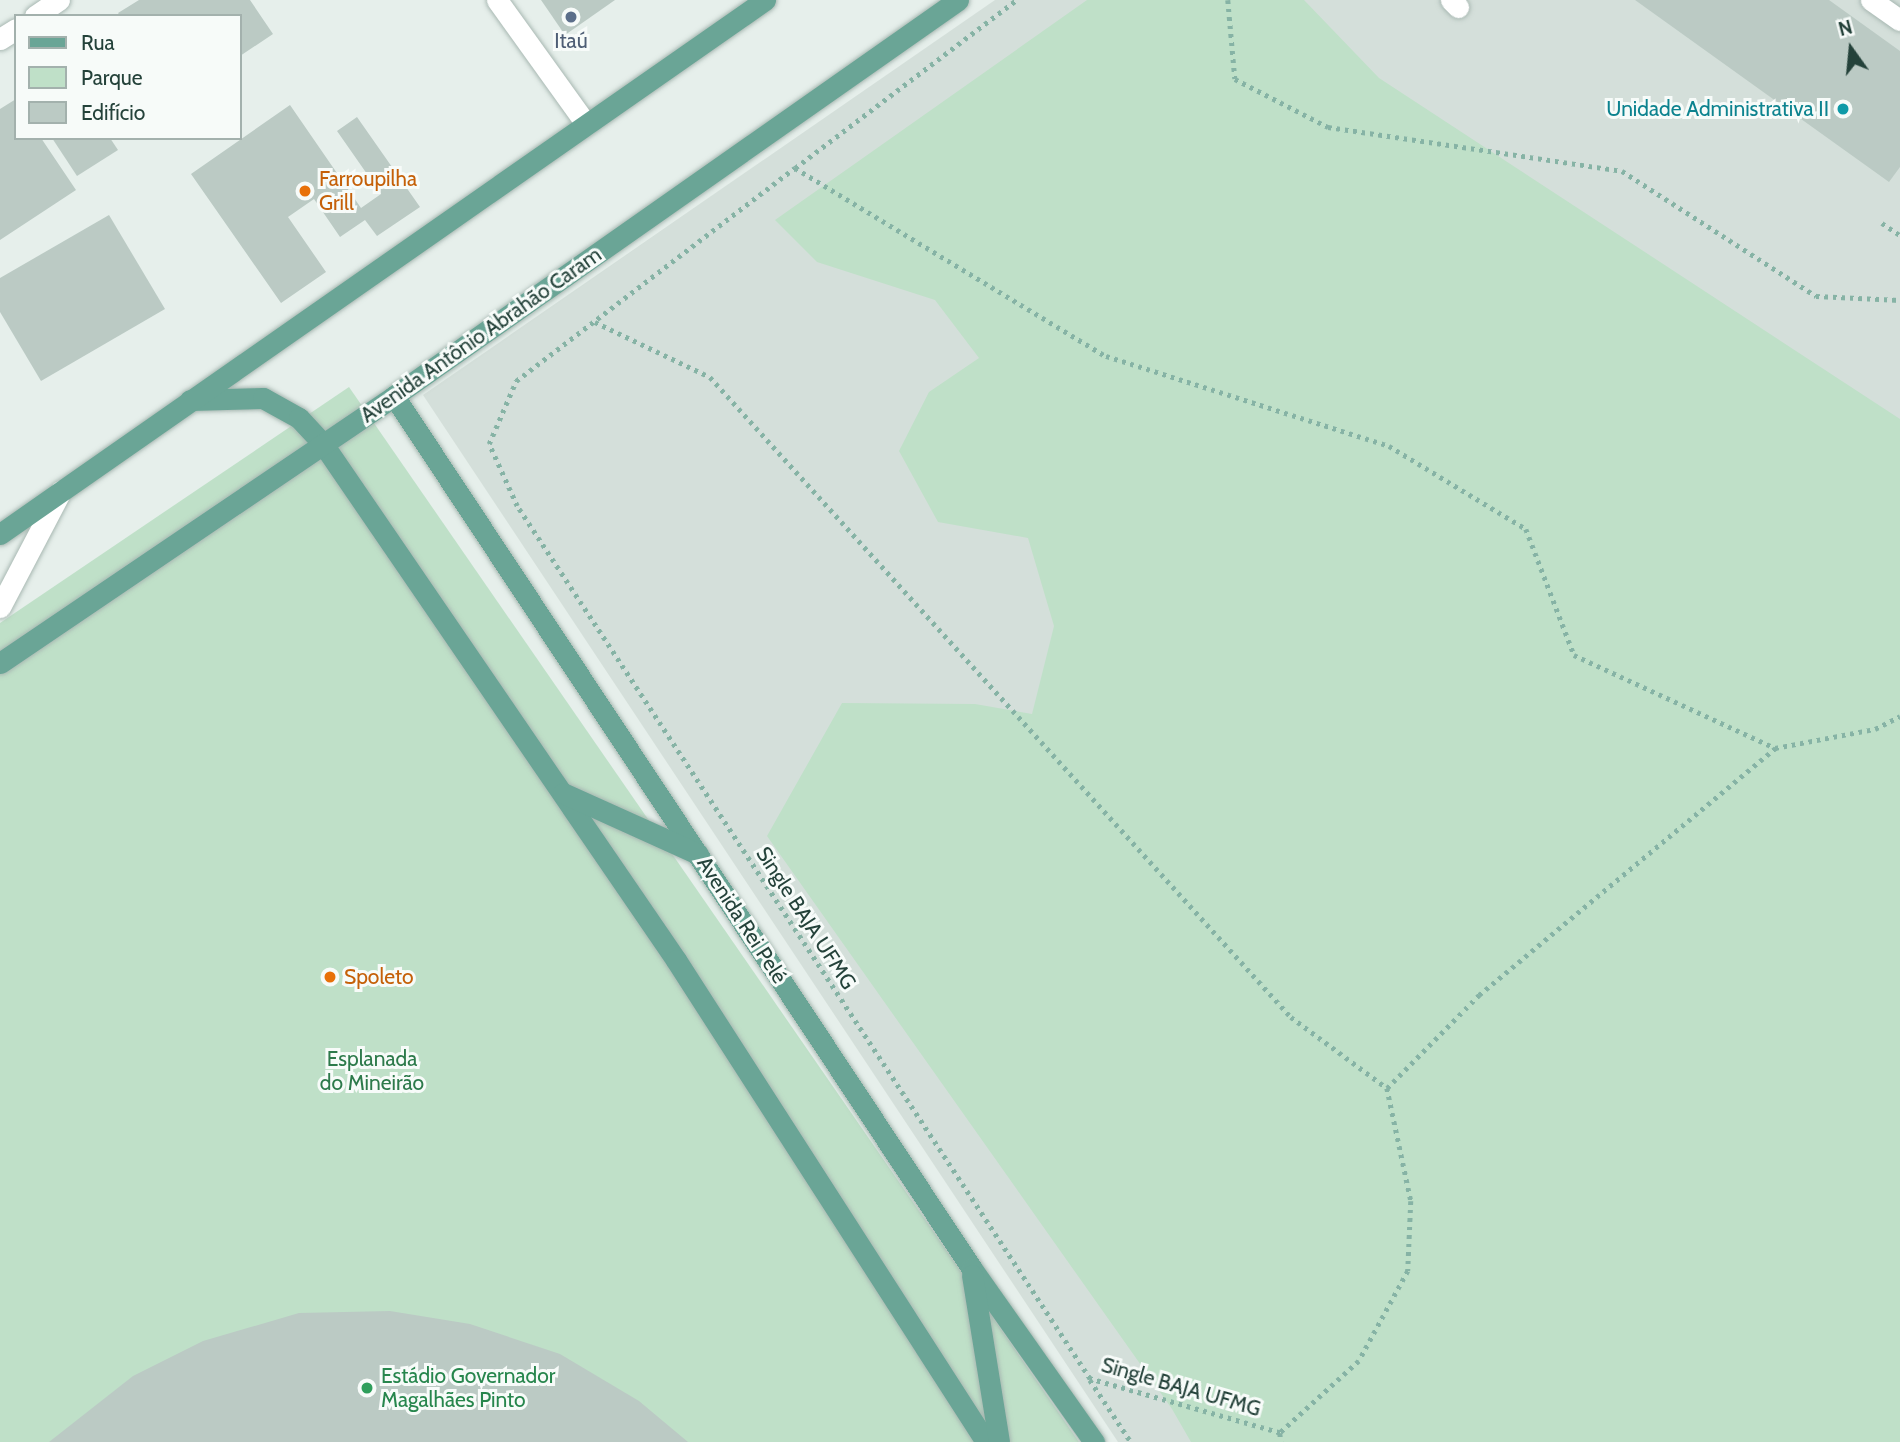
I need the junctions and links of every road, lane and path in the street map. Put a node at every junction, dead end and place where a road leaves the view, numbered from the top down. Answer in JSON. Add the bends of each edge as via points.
{"nodes":[{"id":1,"x":58,"y":0,"type":"edge"},
{"id":2,"x":497,"y":0,"type":"edge"},
{"id":3,"x":765,"y":0,"type":"edge"},
{"id":4,"x":958,"y":0,"type":"edge"},
{"id":5,"x":1016,"y":0,"type":"edge"},
{"id":6,"x":1228,"y":0,"type":"edge"},
{"id":7,"x":1871,"y":0,"type":"edge"},
{"id":8,"x":38,"y":14,"type":"edge"},
{"id":9,"x":1900,"y":20,"type":"edge"},
{"id":10,"x":586,"y":124,"type":"junction"},
{"id":11,"x":796,"y":168,"type":"junction"},
{"id":12,"x":1882,"y":223,"type":"dead end"},
{"id":13,"x":1900,"y":235,"type":"edge"},
{"id":14,"x":1900,"y":300,"type":"edge"},
{"id":15,"x":595,"y":322,"type":"junction"},
{"id":16,"x":394,"y":397,"type":"junction"},
{"id":17,"x":190,"y":400,"type":"junction"},
{"id":18,"x":323,"y":444,"type":"junction"},
{"id":19,"x":61,"y":491,"type":"junction"},
{"id":20,"x":0,"y":534,"type":"edge"},
{"id":21,"x":0,"y":607,"type":"edge"},
{"id":22,"x":0,"y":663,"type":"edge"},
{"id":23,"x":1900,"y":716,"type":"edge"},
{"id":24,"x":1775,"y":748,"type":"junction"},
{"id":25,"x":563,"y":793,"type":"junction"},
{"id":26,"x":698,"y":854,"type":"junction"},
{"id":27,"x":1387,"y":1088,"type":"junction"},
{"id":28,"x":972,"y":1269,"type":"junction"},
{"id":29,"x":1090,"y":1379,"type":"junction"},
{"id":30,"x":1280,"y":1433,"type":"junction"},
{"id":31,"x":985,"y":1442,"type":"edge"},
{"id":32,"x":999,"y":1442,"type":"edge"},
{"id":33,"x":1094,"y":1442,"type":"edge"},
{"id":34,"x":1131,"y":1442,"type":"edge"},
{"id":35,"x":1281,"y":1442,"type":"edge"}],
"edges":[{"from":1,"to":8,"type":"street"},
{"from":2,"to":10,"type":"street"},
{"from":3,"to":10,"type":"main road"},
{"from":4,"to":16,"type":"main road","name":"Avenida Antônio Abrahão Caram"},
{"from":5,"to":11,"type":"path","name":"Single BAJA UFMG"},
{"from":6,"to":14,"type":"path","via":[[1236,79],[1328,127],[1622,171],[1816,296]]},
{"from":7,"to":9,"type":"street"},
{"from":10,"to":17,"type":"main road"},
{"from":11,"to":15,"type":"path","name":"Single BAJA UFMG"},
{"from":11,"to":24,"type":"path","via":[[1106,356],[1389,446],[1526,529],[1574,655]]},
{"from":12,"to":13,"type":"path"},
{"from":15,"to":27,"type":"path","via":[[710,377],[1292,1017]]},
{"from":15,"to":29,"type":"path","name":"Single BAJA UFMG","via":[[516,382],[489,444],[517,506]]},
{"from":16,"to":18,"type":"main road","name":"Avenida Antônio Abrahão Caram"},
{"from":16,"to":26,"type":"main road","name":"Avenida Rei Pelé"},
{"from":17,"to":18,"type":"main road","via":[[263,398],[299,418]]},
{"from":17,"to":19,"type":"main road"},
{"from":18,"to":22,"type":"main road","name":"Avenida Antônio Abrahão Caram"},
{"from":18,"to":25,"type":"main road"},
{"from":19,"to":20,"type":"main road"},
{"from":19,"to":21,"type":"street"},
{"from":23,"to":24,"type":"path","via":[[1875,729]]},
{"from":24,"to":27,"type":"path","via":[[1479,995]]},
{"from":25,"to":26,"type":"main road"},
{"from":25,"to":31,"type":"main road","via":[[676,960]]},
{"from":26,"to":28,"type":"main road","name":"Avenida Rei Pelé"},
{"from":27,"to":30,"type":"path","via":[[1411,1201],[1408,1271],[1359,1361]]},
{"from":28,"to":32,"type":"main road"},
{"from":28,"to":33,"type":"main road","name":"Avenida Rei Pelé"},
{"from":29,"to":30,"type":"path","name":"Single BAJA UFMG"},
{"from":29,"to":34,"type":"path"},
{"from":30,"to":35,"type":"path"}]}
